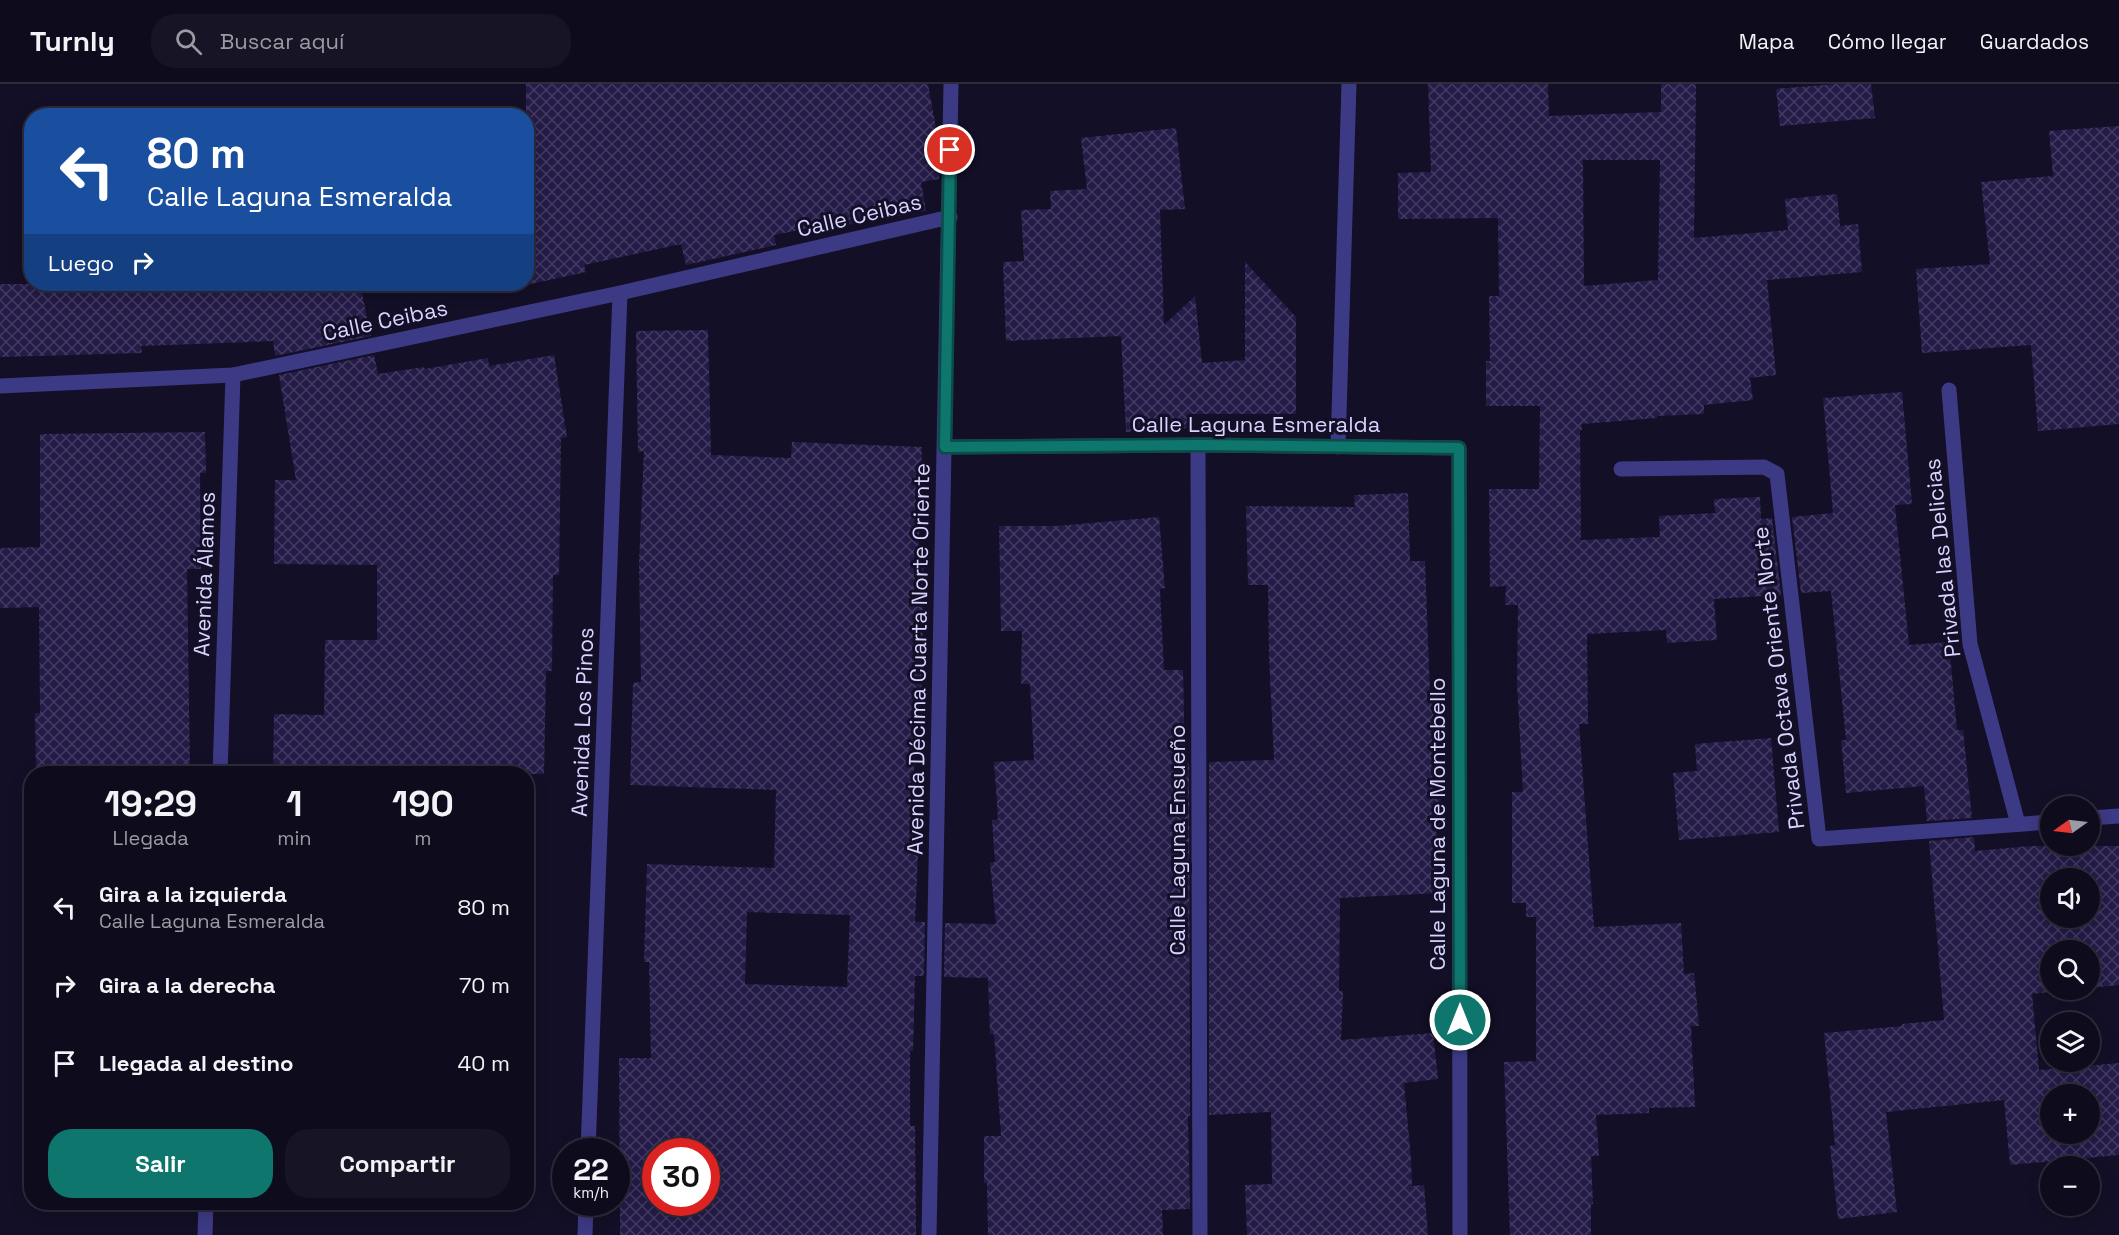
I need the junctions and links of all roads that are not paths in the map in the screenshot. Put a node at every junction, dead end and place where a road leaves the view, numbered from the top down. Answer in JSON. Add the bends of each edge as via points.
{"nodes":[{"id":1,"x":951,"y":84,"type":"edge"},
{"id":2,"x":1349,"y":84,"type":"edge"},
{"id":3,"x":950,"y":217,"type":"junction"},
{"id":4,"x":621,"y":293,"type":"junction"},
{"id":5,"x":233,"y":375,"type":"junction"},
{"id":6,"x":0,"y":386,"type":"edge"},
{"id":7,"x":1949,"y":390,"type":"dead end"},
{"id":8,"x":1198,"y":445,"type":"junction"},
{"id":9,"x":945,"y":447,"type":"junction"},
{"id":10,"x":1338,"y":447,"type":"junction"},
{"id":11,"x":1459,"y":448,"type":"joint"},
{"id":12,"x":1621,"y":469,"type":"dead end"},
{"id":13,"x":220,"y":766,"type":"edge"},
{"id":14,"x":2119,"y":816,"type":"edge"},
{"id":15,"x":2100,"y":817,"type":"edge"},
{"id":16,"x":2040,"y":823,"type":"edge"},
{"id":17,"x":2018,"y":825,"type":"junction"},
{"id":18,"x":589,"y":1138,"type":"edge"},
{"id":19,"x":206,"y":1210,"type":"edge"},
{"id":20,"x":586,"y":1216,"type":"edge"},
{"id":21,"x":205,"y":1235,"type":"edge"},
{"id":22,"x":585,"y":1235,"type":"edge"},
{"id":23,"x":929,"y":1235,"type":"edge"},
{"id":24,"x":1200,"y":1235,"type":"edge"},
{"id":25,"x":1460,"y":1235,"type":"edge"}],
"edges":[{"from":1,"to":3,"type":"street","name":"Avenida Décima Cuarta Norte Oriente"},
{"from":2,"to":10,"type":"street"},
{"from":3,"to":4,"type":"street","name":"Calle Ceibas"},
{"from":3,"to":9,"type":"street","name":"Avenida Décima Cuarta Norte Oriente"},
{"from":4,"to":5,"type":"street","name":"Calle Ceibas"},
{"from":4,"to":18,"type":"street","name":"Avenida Los Pinos"},
{"from":5,"to":6,"type":"street","name":"Calle Ceibas"},
{"from":5,"to":13,"type":"street","name":"Avenida Álamos"},
{"from":7,"to":17,"type":"street","name":"Privada las Delicias","via":[[1970,644]]},
{"from":8,"to":9,"type":"street","name":"Calle Laguna Esmeralda"},
{"from":8,"to":10,"type":"street","name":"Calle Laguna Esmeralda"},
{"from":8,"to":24,"type":"street","name":"Calle Laguna Ensueño"},
{"from":9,"to":23,"type":"street","name":"Avenida Décima Cuarta Norte Oriente"},
{"from":10,"to":11,"type":"street","name":"Calle Laguna Esmeralda"},
{"from":11,"to":25,"type":"street","name":"Calle Laguna de Montebello"},
{"from":12,"to":17,"type":"street","name":"Privada Octava Oriente Norte","via":[[1764,467],[1777,474],[1820,839]]},
{"from":14,"to":15,"type":"street"},
{"from":16,"to":17,"type":"street","name":"Privada Octava Oriente Norte"},
{"from":19,"to":21,"type":"street"},
{"from":20,"to":22,"type":"street"}]}
